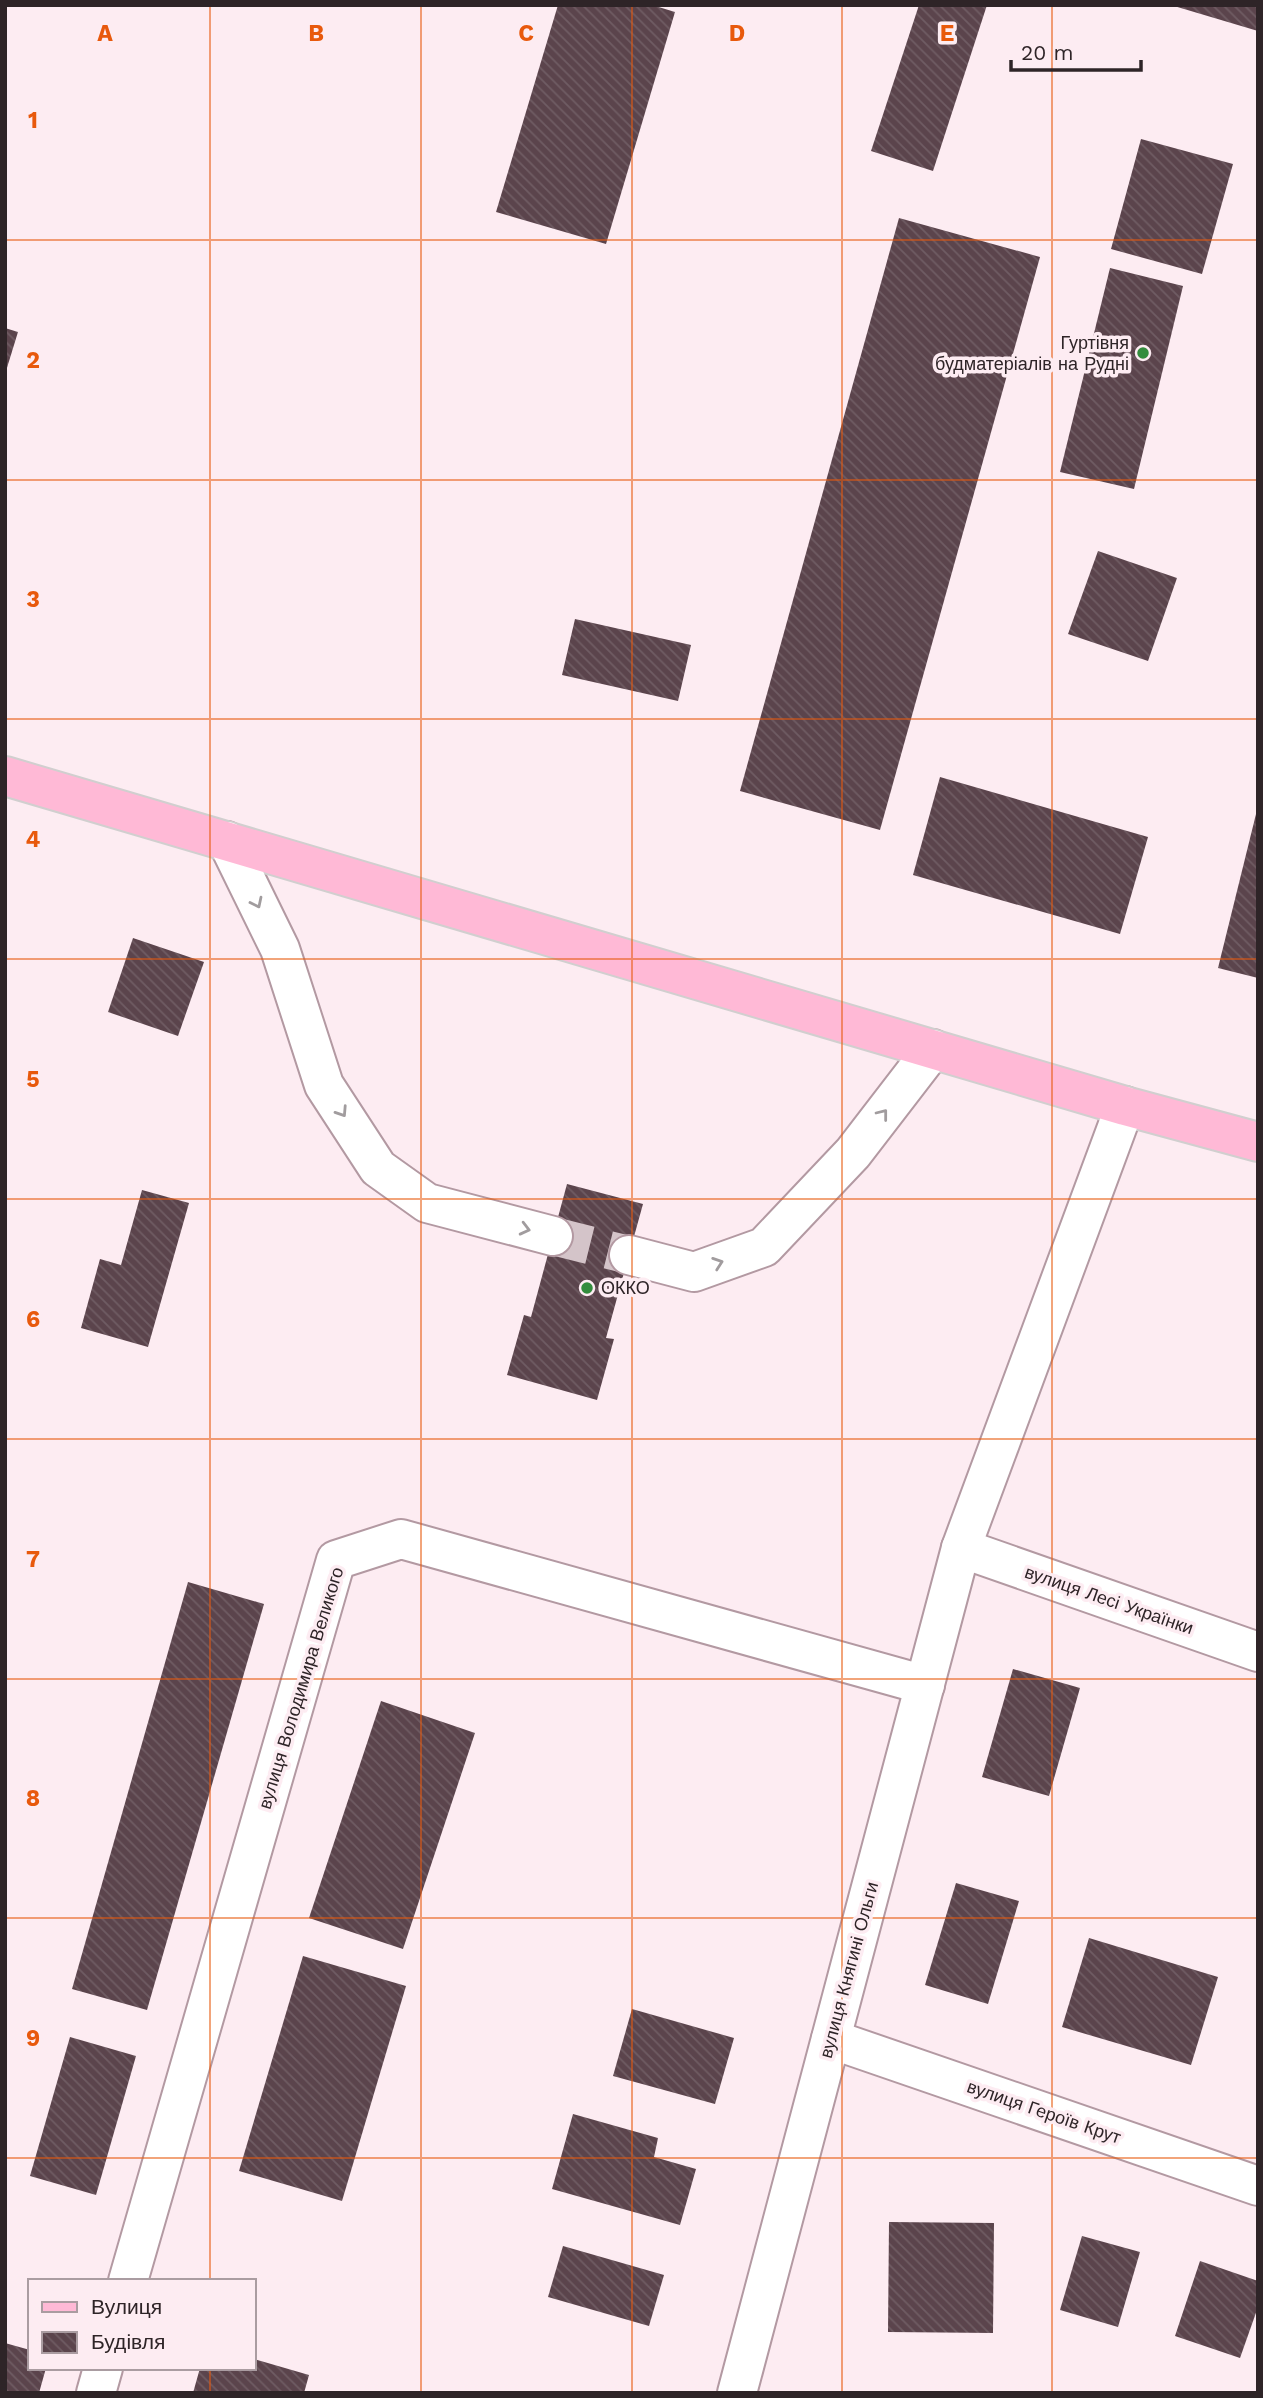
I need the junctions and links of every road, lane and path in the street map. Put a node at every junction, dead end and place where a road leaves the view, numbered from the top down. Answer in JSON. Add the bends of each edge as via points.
{"nodes":[{"id":1,"x":5,"y":776,"type":"edge"},
{"id":2,"x":228,"y":841,"type":"junction"},
{"id":3,"x":933,"y":1049,"type":"junction"},
{"id":4,"x":1125,"y":1106,"type":"junction"},
{"id":5,"x":1258,"y":1142,"type":"edge"},
{"id":6,"x":553,"y":1236,"type":"tunnel mouth"},
{"id":7,"x":629,"y":1255,"type":"tunnel mouth"},
{"id":8,"x":961,"y":1548,"type":"junction"},
{"id":9,"x":1258,"y":1653,"type":"edge"},
{"id":10,"x":925,"y":1685,"type":"junction"},
{"id":11,"x":831,"y":2039,"type":"junction"},
{"id":12,"x":1258,"y":2186,"type":"edge"},
{"id":13,"x":129,"y":2279,"type":"edge"},
{"id":14,"x":102,"y":2370,"type":"edge"},
{"id":15,"x":96,"y":2393,"type":"edge"},
{"id":16,"x":737,"y":2393,"type":"edge"}],
"edges":[{"from":1,"to":2,"type":"main road"},
{"from":2,"to":3,"type":"main road"},
{"from":2,"to":6,"type":"street","one_way":true,"via":[[279,949],[324,1085],[379,1168],[427,1203]]},
{"from":3,"to":4,"type":"main road"},
{"from":7,"to":3,"type":"street","one_way":true,"via":[[694,1272],[764,1247],[853,1153]]},
{"from":4,"to":5,"type":"main road"},
{"from":4,"to":8,"type":"street","name":"вулиця Княгині Ольги"},
{"from":8,"to":9,"type":"street","name":"вулиця Лесі Українки"},
{"from":8,"to":10,"type":"street","name":"вулиця Княгині Ольги"},
{"from":10,"to":11,"type":"street","name":"вулиця Княгині Ольги"},
{"from":10,"to":13,"type":"street","name":"вулиця Володимира Великого","via":[[401,1539],[336,1560]]},
{"from":11,"to":12,"type":"street","name":"вулиця Героїв Крут"},
{"from":11,"to":16,"type":"street","name":"вулиця Княгині Ольги"},
{"from":14,"to":15,"type":"street"}]}
